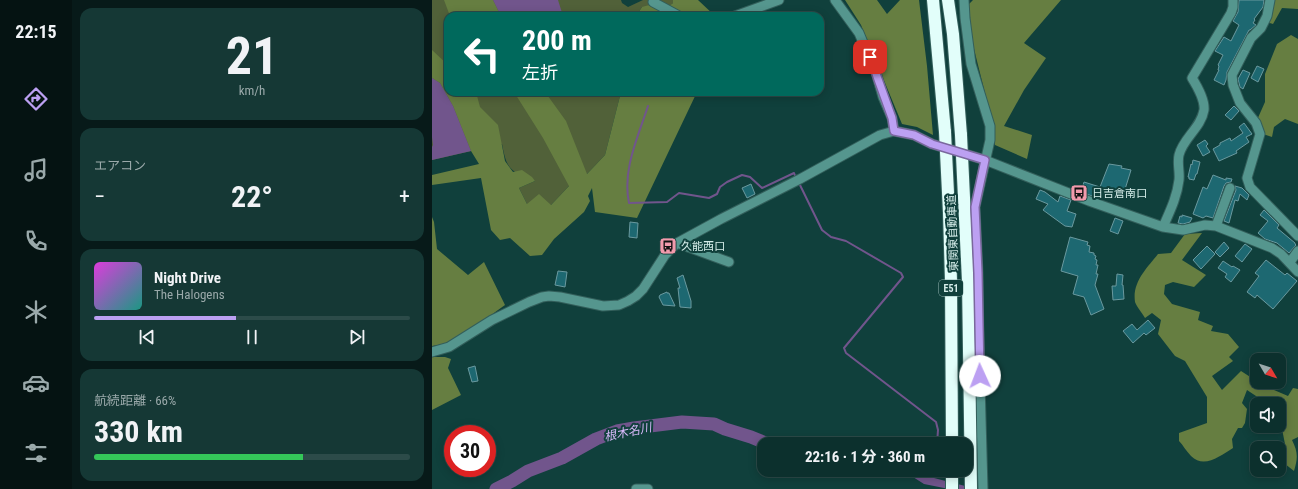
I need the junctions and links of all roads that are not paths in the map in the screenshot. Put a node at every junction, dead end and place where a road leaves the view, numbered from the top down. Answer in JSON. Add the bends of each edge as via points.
{"nodes":[{"id":1,"x":779,"y":0,"type":"edge"},
{"id":2,"x":835,"y":0,"type":"edge"},
{"id":3,"x":932,"y":0,"type":"edge"},
{"id":4,"x":948,"y":0,"type":"edge"},
{"id":5,"x":964,"y":0,"type":"edge"},
{"id":6,"x":1233,"y":0,"type":"edge"},
{"id":7,"x":1270,"y":0,"type":"edge"},
{"id":8,"x":653,"y":2,"type":"dead end"},
{"id":9,"x":672,"y":12,"type":"edge"},
{"id":10,"x":746,"y":12,"type":"edge"},
{"id":11,"x":894,"y":131,"type":"junction"},
{"id":12,"x":985,"y":160,"type":"junction"},
{"id":13,"x":1230,"y":188,"type":"dead end"},
{"id":14,"x":1216,"y":226,"type":"junction"},
{"id":15,"x":1163,"y":227,"type":"junction"},
{"id":16,"x":1298,"y":236,"type":"edge"},
{"id":17,"x":677,"y":243,"type":"junction"},
{"id":18,"x":1298,"y":250,"type":"edge"},
{"id":19,"x":729,"y":262,"type":"dead end"},
{"id":20,"x":1290,"y":262,"type":"junction"},
{"id":21,"x":1298,"y":272,"type":"edge"},
{"id":22,"x":432,"y":352,"type":"edge"},
{"id":23,"x":952,"y":437,"type":"edge"},
{"id":24,"x":952,"y":477,"type":"edge"},
{"id":25,"x":984,"y":485,"type":"edge"},
{"id":26,"x":636,"y":489,"type":"edge"},
{"id":27,"x":648,"y":489,"type":"edge"},
{"id":28,"x":952,"y":489,"type":"edge"},
{"id":29,"x":971,"y":489,"type":"edge"}],
"edges":[{"from":1,"to":10,"type":"street"},
{"from":2,"to":11,"type":"street","via":[[859,33],[875,69]]},
{"from":3,"to":23,"type":"highway","name":"東関東自動車道","number":"E51","bridge":true,"via":[[949,213]]},
{"from":4,"to":29,"type":"highway","name":"東関東自動車道","number":"E51","bridge":true,"via":[[966,215]]},
{"from":5,"to":12,"type":"street","via":[[971,64],[990,126],[990,140]]},
{"from":6,"to":15,"type":"street","via":[[1231,13],[1192,78],[1200,92],[1204,109],[1179,156],[1176,199]]},
{"from":7,"to":16,"type":"street","via":[[1267,16],[1261,28],[1251,38],[1232,76],[1233,85],[1240,103],[1256,123],[1260,134],[1248,178],[1250,187]]},
{"from":8,"to":9,"type":"street"},
{"from":11,"to":12,"type":"street","via":[[914,135],[932,144]]},
{"from":11,"to":17,"type":"street","via":[[880,135]]},
{"from":12,"to":15,"type":"street"},
{"from":12,"to":25,"type":"street","via":[[975,207]]},
{"from":13,"to":14,"type":"street"},
{"from":14,"to":15,"type":"street","via":[[1205,225],[1183,230]]},
{"from":14,"to":20,"type":"street","via":[[1272,248]]},
{"from":17,"to":19,"type":"street"},
{"from":17,"to":22,"type":"street","via":[[665,255],[643,289],[619,305],[603,306],[560,296],[542,297],[492,320],[449,347]]},
{"from":18,"to":20,"type":"street"},
{"from":20,"to":21,"type":"street"},
{"from":24,"to":28,"type":"highway"},
{"from":26,"to":27,"type":"street"}]}
